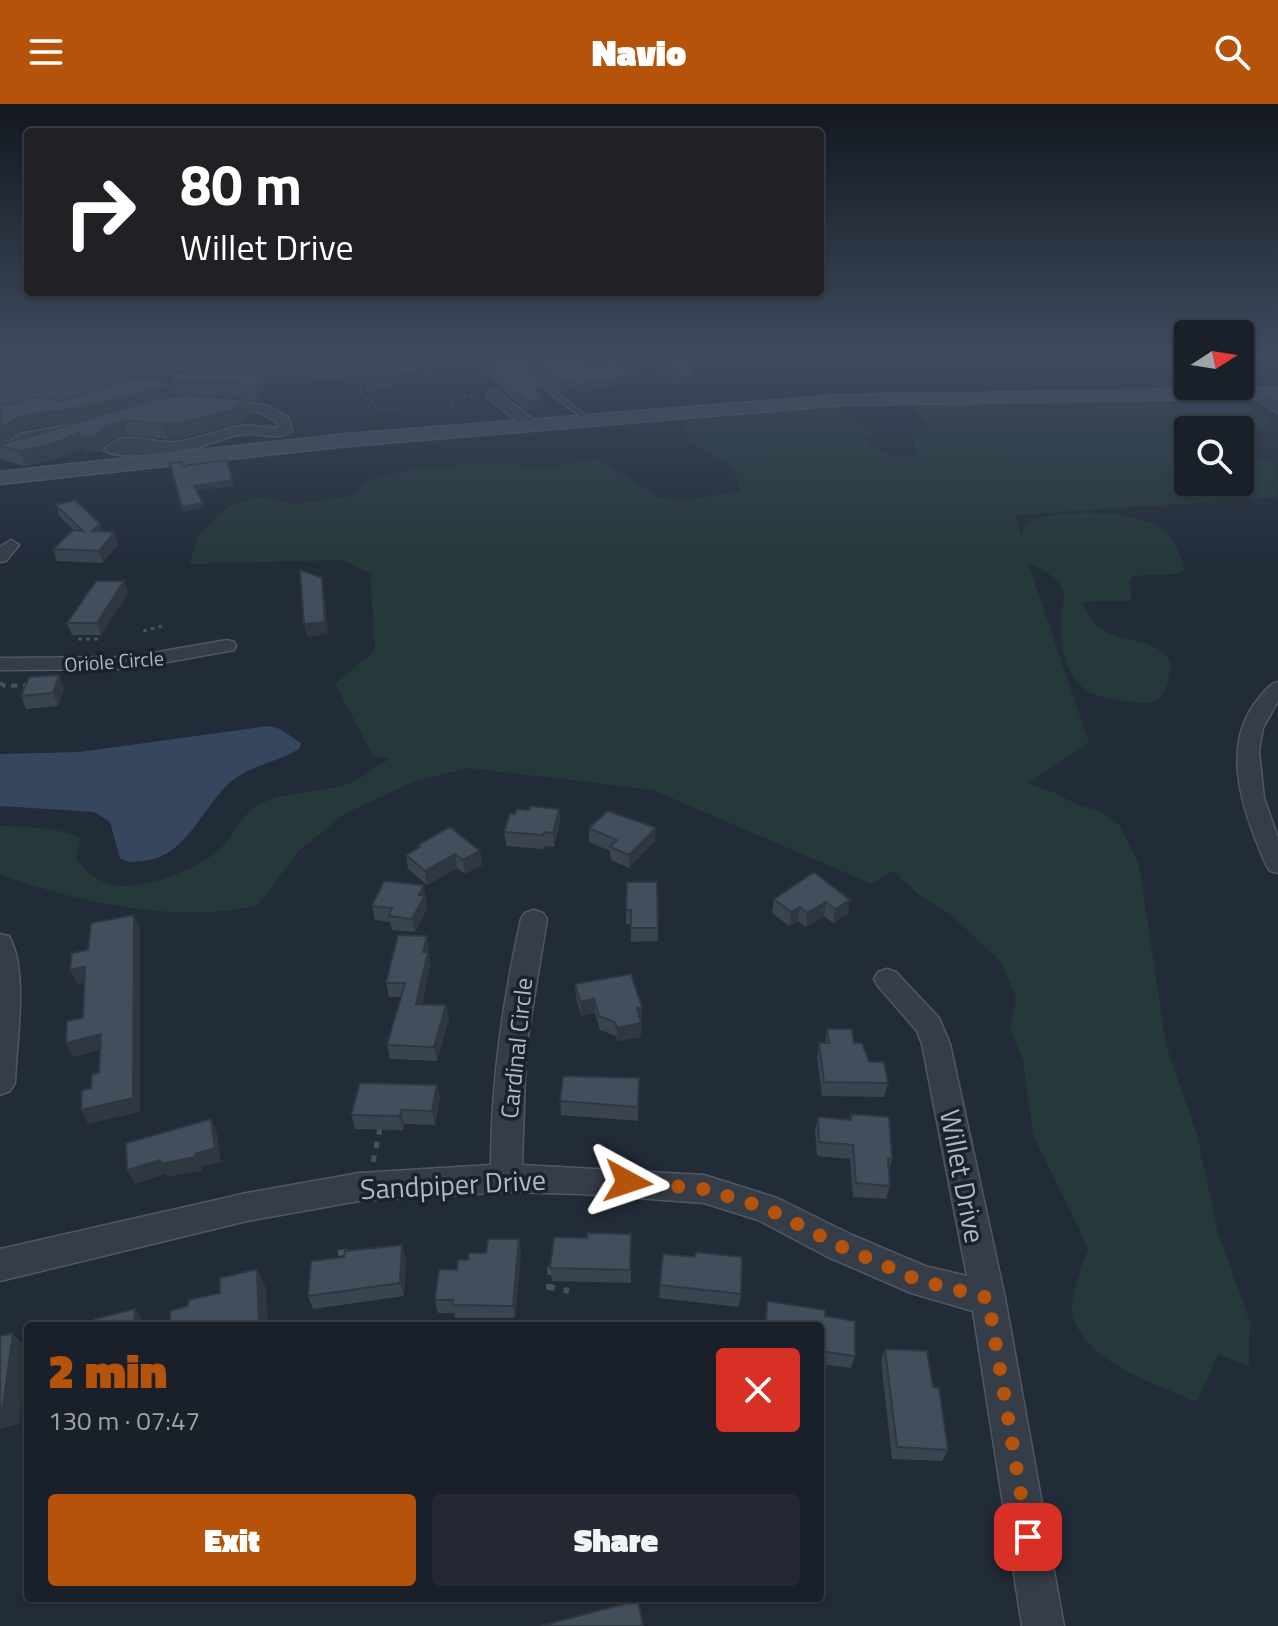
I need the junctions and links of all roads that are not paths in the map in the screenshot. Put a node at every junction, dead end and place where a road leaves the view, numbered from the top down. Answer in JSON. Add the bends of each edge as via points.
{"nodes":[{"id":1,"x":284,"y":423,"type":"edge"},
{"id":2,"x":529,"y":423,"type":"edge"},
{"id":3,"x":553,"y":423,"type":"edge"},
{"id":4,"x":531,"y":425,"type":"junction"},
{"id":5,"x":264,"y":433,"type":"junction"},
{"id":6,"x":288,"y":438,"type":"junction"},
{"id":7,"x":169,"y":447,"type":"dead end"},
{"id":8,"x":251,"y":450,"type":"junction"},
{"id":9,"x":0,"y":478,"type":"edge"},
{"id":10,"x":227,"y":646,"type":"dead end"},
{"id":11,"x":0,"y":664,"type":"edge"},
{"id":12,"x":1278,"y":688,"type":"edge"},
{"id":13,"x":1278,"y":865,"type":"edge"},
{"id":14,"x":534,"y":919,"type":"dead end"},
{"id":15,"x":0,"y":943,"type":"edge"},
{"id":16,"x":887,"y":979,"type":"dead end"},
{"id":17,"x":0,"y":1083,"type":"edge"},
{"id":18,"x":507,"y":1178,"type":"junction"},
{"id":19,"x":0,"y":1265,"type":"edge"},
{"id":20,"x":988,"y":1298,"type":"junction"},
{"id":21,"x":1043,"y":1626,"type":"edge"}],
"edges":[{"from":1,"to":6,"type":"street"},
{"from":2,"to":4,"type":"street"},
{"from":3,"to":4,"type":"main road"},
{"from":4,"to":6,"type":"main road"},
{"from":5,"to":6,"type":"street"},
{"from":5,"to":7,"type":"street","via":[[240,430]]},
{"from":5,"to":8,"type":"street"},
{"from":6,"to":8,"type":"main road"},
{"from":8,"to":9,"type":"main road"},
{"from":10,"to":11,"type":"street","name":"Oriole Circle","via":[[129,663]]},
{"from":12,"to":13,"type":"street","via":[[1254,723],[1247,761],[1255,806]]},
{"from":14,"to":18,"type":"street","name":"Cardinal Circle","via":[[515,1040]]},
{"from":15,"to":17,"type":"street","via":[[6,969]]},
{"from":16,"to":20,"type":"street","name":"Willet Drive","via":[[929,1026],[936,1044]]},
{"from":18,"to":19,"type":"street","name":"Sandpiper Drive","via":[[359,1187],[247,1207]]},
{"from":18,"to":20,"type":"street","name":"Sandpiper Drive","via":[[704,1189],[766,1208],[923,1282]]},
{"from":20,"to":21,"type":"street","name":"Willet Drive"}]}
